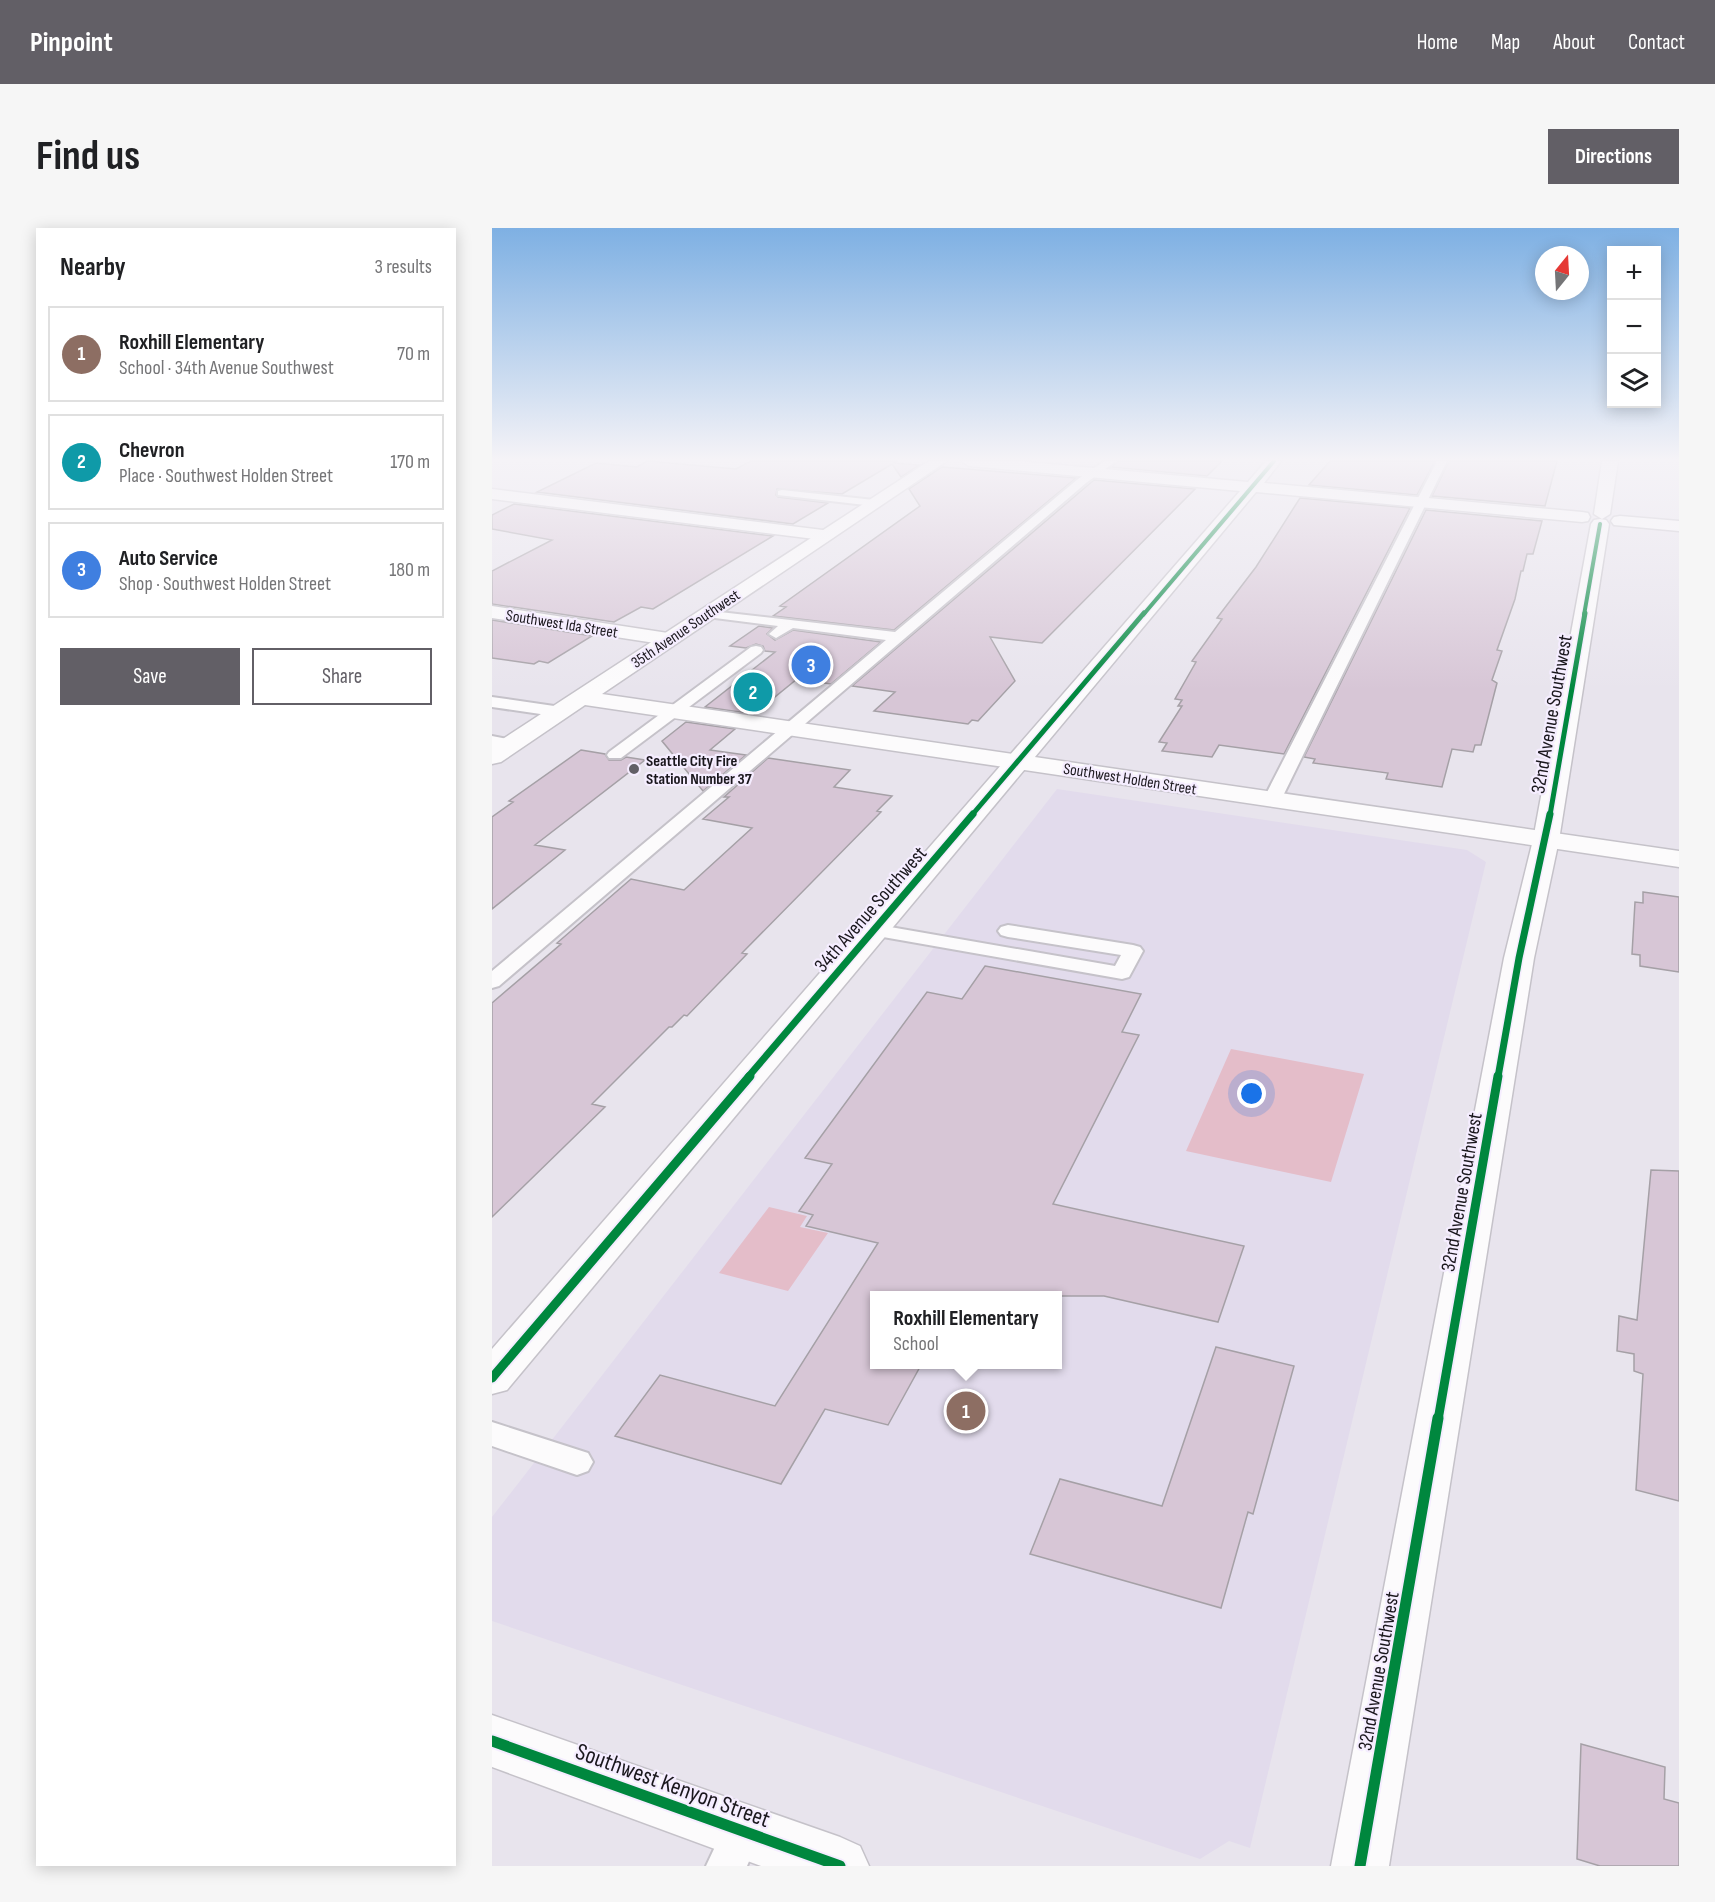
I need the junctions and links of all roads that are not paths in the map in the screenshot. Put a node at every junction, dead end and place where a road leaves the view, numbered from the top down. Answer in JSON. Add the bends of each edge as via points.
{"nodes":[{"id":1,"x":819,"y":537,"type":"edge"},
{"id":2,"x":1015,"y":537,"type":"edge"},
{"id":3,"x":1209,"y":537,"type":"edge"},
{"id":4,"x":1403,"y":537,"type":"edge"},
{"id":5,"x":1598,"y":537,"type":"edge"},
{"id":6,"x":492,"y":612,"type":"edge"},
{"id":7,"x":707,"y":613,"type":"junction"},
{"id":8,"x":790,"y":624,"type":"junction"},
{"id":9,"x":777,"y":634,"type":"dead end"},
{"id":10,"x":898,"y":637,"type":"junction"},
{"id":11,"x":668,"y":639,"type":"junction"},
{"id":12,"x":756,"y":650,"type":"dead end"},
{"id":13,"x":582,"y":698,"type":"junction"},
{"id":14,"x":492,"y":702,"type":"edge"},
{"id":15,"x":674,"y":711,"type":"junction"},
{"id":16,"x":561,"y":712,"type":"junction"},
{"id":17,"x":790,"y":729,"type":"junction"},
{"id":18,"x":502,"y":743,"type":"edge"},
{"id":19,"x":615,"y":755,"type":"dead end"},
{"id":20,"x":492,"y":757,"type":"edge"},
{"id":21,"x":1017,"y":761,"type":"junction"},
{"id":22,"x":1272,"y":800,"type":"junction"},
{"id":23,"x":1546,"y":840,"type":"junction"},
{"id":24,"x":634,"y":842,"type":"dead end"},
{"id":25,"x":653,"y":845,"type":"junction"},
{"id":26,"x":1679,"y":859,"type":"edge"},
{"id":27,"x":873,"y":930,"type":"junction"},
{"id":28,"x":1008,"y":931,"type":"dead end"},
{"id":29,"x":492,"y":982,"type":"edge"},
{"id":30,"x":492,"y":1378,"type":"edge"},
{"id":31,"x":492,"y":1434,"type":"edge"},
{"id":32,"x":577,"y":1462,"type":"dead end"},
{"id":33,"x":492,"y":1741,"type":"edge"},
{"id":34,"x":734,"y":1849,"type":"edge"},
{"id":35,"x":840,"y":1866,"type":"edge"},
{"id":36,"x":1360,"y":1866,"type":"edge"}],
"edges":[{"from":1,"to":7,"type":"street","name":"35th Avenue Southwest"},
{"from":2,"to":10,"type":"lane"},
{"from":3,"to":21,"type":"street","name":"34th Avenue Southwest"},
{"from":4,"to":22,"type":"lane"},
{"from":5,"to":23,"type":"street","name":"32nd Avenue Southwest"},
{"from":6,"to":11,"type":"street","name":"Southwest Ida Street"},
{"from":7,"to":8,"type":"lane"},
{"from":7,"to":11,"type":"street","name":"35th Avenue Southwest"},
{"from":8,"to":9,"type":"lane"},
{"from":8,"to":10,"type":"lane"},
{"from":10,"to":17,"type":"lane"},
{"from":11,"to":13,"type":"street","name":"35th Avenue Southwest"},
{"from":12,"to":15,"type":"lane"},
{"from":13,"to":15,"type":"street","name":"Southwest Holden Street"},
{"from":13,"to":16,"type":"street","name":"35th Avenue Southwest"},
{"from":14,"to":16,"type":"lane"},
{"from":15,"to":17,"type":"street","name":"Southwest Holden Street"},
{"from":15,"to":19,"type":"lane"},
{"from":16,"to":18,"type":"street","name":"35th Avenue Southwest"},
{"from":17,"to":21,"type":"street","name":"Southwest Holden Street"},
{"from":17,"to":25,"type":"lane"},
{"from":18,"to":20,"type":"street","name":"35th Avenue Southwest"},
{"from":21,"to":22,"type":"street","name":"Southwest Holden Street"},
{"from":21,"to":27,"type":"street","name":"34th Avenue Southwest"},
{"from":22,"to":23,"type":"street","name":"Southwest Holden Street"},
{"from":23,"to":26,"type":"street","name":"Southwest Holden Street"},
{"from":23,"to":36,"type":"street","name":"32nd Avenue Southwest","via":[[1519,958]]},
{"from":24,"to":25,"type":"lane"},
{"from":25,"to":29,"type":"lane"},
{"from":27,"to":28,"type":"lane","via":[[1122,973],[1133,951]]},
{"from":27,"to":30,"type":"street","name":"34th Avenue Southwest"},
{"from":31,"to":32,"type":"lane"},
{"from":33,"to":34,"type":"street","name":"Southwest Kenyon Street"},
{"from":34,"to":35,"type":"street","name":"Southwest Kenyon Street"}]}
